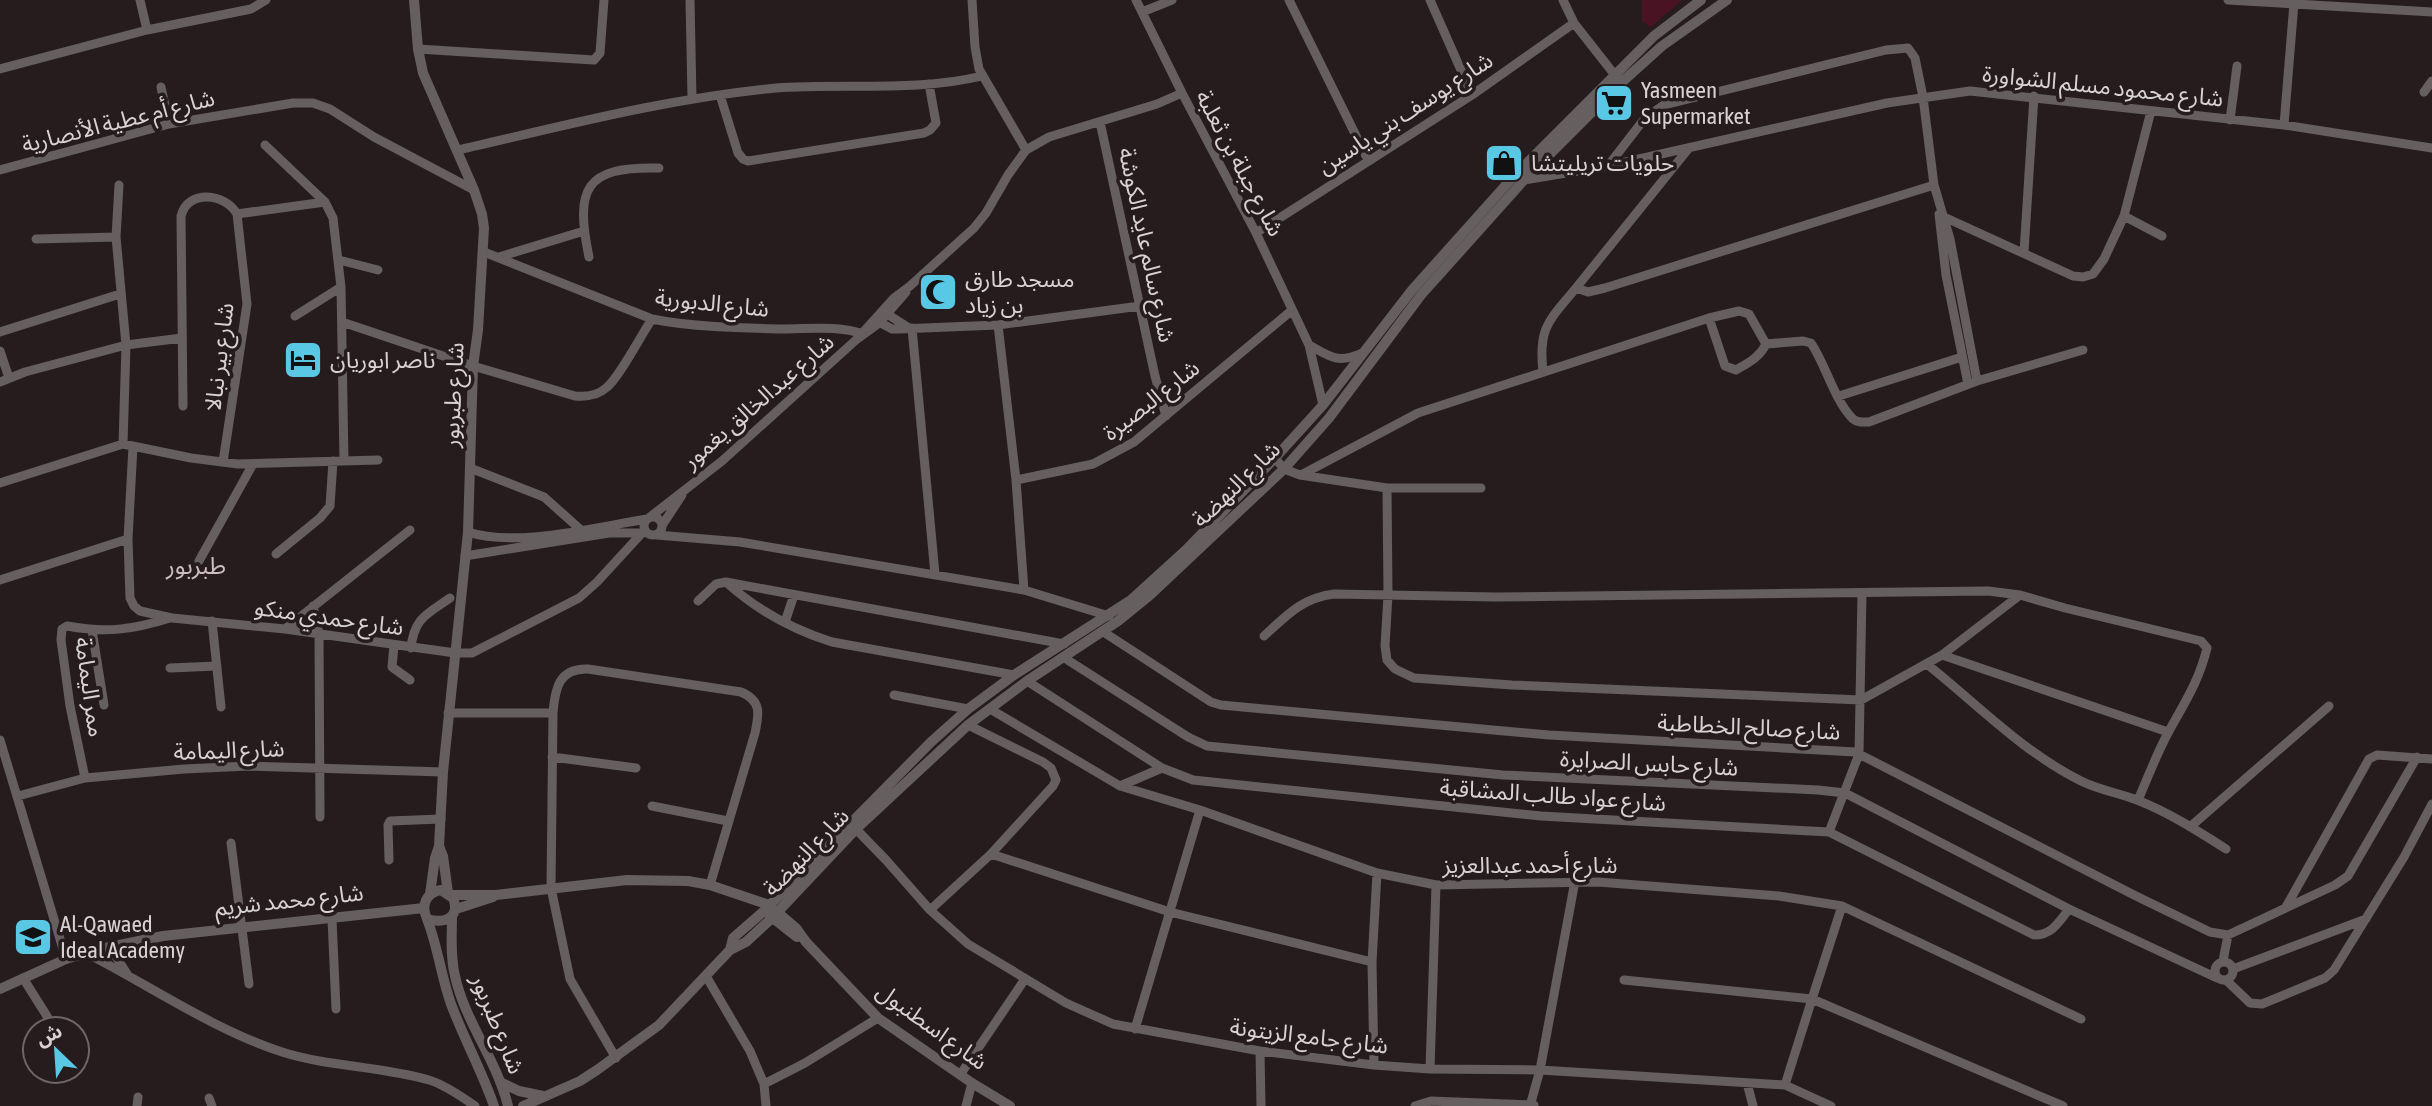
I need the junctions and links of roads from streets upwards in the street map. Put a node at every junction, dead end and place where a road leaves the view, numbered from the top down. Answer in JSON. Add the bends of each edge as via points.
{"nodes":[{"id":1,"x":140,"y":0,"type":"edge"},
{"id":2,"x":266,"y":0,"type":"edge"},
{"id":3,"x":414,"y":0,"type":"edge"},
{"id":4,"x":604,"y":0,"type":"edge"},
{"id":5,"x":690,"y":0,"type":"edge"},
{"id":6,"x":972,"y":0,"type":"edge"},
{"id":7,"x":1136,"y":0,"type":"edge"},
{"id":8,"x":1171,"y":0,"type":"edge"},
{"id":9,"x":1289,"y":0,"type":"edge"},
{"id":10,"x":1430,"y":0,"type":"edge"},
{"id":11,"x":1563,"y":0,"type":"edge"},
{"id":12,"x":1701,"y":0,"type":"edge"},
{"id":13,"x":1727,"y":0,"type":"edge"},
{"id":14,"x":2228,"y":0,"type":"edge"},
{"id":15,"x":2403,"y":0,"type":"edge"},
{"id":16,"x":2294,"y":3,"type":"junction"},
{"id":17,"x":2395,"y":9,"type":"junction"},
{"id":18,"x":1142,"y":12,"type":"junction"},
{"id":19,"x":2432,"y":12,"type":"edge"},
{"id":20,"x":1574,"y":23,"type":"junction"},
{"id":21,"x":147,"y":30,"type":"junction"},
{"id":22,"x":418,"y":49,"type":"junction"},
{"id":23,"x":2238,"y":66,"type":"dead end"},
{"id":24,"x":0,"y":69,"type":"edge"},
{"id":25,"x":1614,"y":74,"type":"junction"},
{"id":26,"x":982,"y":76,"type":"junction"},
{"id":27,"x":2432,"y":81,"type":"edge"},
{"id":28,"x":929,"y":84,"type":"junction"},
{"id":29,"x":161,"y":87,"type":"dead end"},
{"id":30,"x":2424,"y":92,"type":"dead end"},
{"id":31,"x":1182,"y":93,"type":"junction"},
{"id":32,"x":720,"y":94,"type":"junction"},
{"id":33,"x":1472,"y":95,"type":"junction"},
{"id":34,"x":2034,"y":96,"type":"junction"},
{"id":35,"x":1923,"y":97,"type":"junction"},
{"id":36,"x":691,"y":98,"type":"junction"},
{"id":37,"x":2151,"y":111,"type":"junction"},
{"id":38,"x":2230,"y":120,"type":"junction"},
{"id":39,"x":1100,"y":122,"type":"junction"},
{"id":40,"x":169,"y":124,"type":"junction"},
{"id":41,"x":2284,"y":125,"type":"junction"},
{"id":42,"x":265,"y":145,"type":"dead end"},
{"id":43,"x":1689,"y":148,"type":"junction"},
{"id":44,"x":2432,"y":148,"type":"edge"},
{"id":45,"x":458,"y":150,"type":"junction"},
{"id":46,"x":1026,"y":150,"type":"junction"},
{"id":47,"x":1368,"y":160,"type":"junction"},
{"id":48,"x":1608,"y":166,"type":"junction"},
{"id":49,"x":659,"y":168,"type":"dead end"},
{"id":50,"x":0,"y":170,"type":"edge"},
{"id":51,"x":1524,"y":180,"type":"junction"},
{"id":52,"x":119,"y":185,"type":"dead end"},
{"id":53,"x":1934,"y":185,"type":"junction"},
{"id":54,"x":474,"y":190,"type":"junction"},
{"id":55,"x":325,"y":202,"type":"junction"},
{"id":56,"x":1938,"y":202,"type":"junction"},
{"id":57,"x":237,"y":214,"type":"junction"},
{"id":58,"x":2124,"y":216,"type":"junction"},
{"id":59,"x":1944,"y":217,"type":"junction"},
{"id":60,"x":583,"y":231,"type":"junction"},
{"id":61,"x":1256,"y":233,"type":"junction"},
{"id":62,"x":2162,"y":236,"type":"dead end"},
{"id":63,"x":116,"y":237,"type":"junction"},
{"id":64,"x":36,"y":239,"type":"dead end"},
{"id":65,"x":484,"y":251,"type":"junction"},
{"id":66,"x":2024,"y":252,"type":"junction"},
{"id":67,"x":499,"y":257,"type":"junction"},
{"id":68,"x":589,"y":257,"type":"dead end"},
{"id":69,"x":339,"y":260,"type":"junction"},
{"id":70,"x":378,"y":270,"type":"dead end"},
{"id":71,"x":1950,"y":274,"type":"junction"},
{"id":72,"x":341,"y":287,"type":"junction"},
{"id":73,"x":1576,"y":288,"type":"junction"},
{"id":74,"x":1954,"y":292,"type":"junction"},
{"id":75,"x":120,"y":294,"type":"junction"},
{"id":76,"x":1140,"y":306,"type":"junction"},
{"id":77,"x":1291,"y":311,"type":"junction"},
{"id":78,"x":884,"y":312,"type":"junction"},
{"id":79,"x":295,"y":316,"type":"dead end"},
{"id":80,"x":652,"y":318,"type":"junction"},
{"id":81,"x":1709,"y":318,"type":"junction"},
{"id":82,"x":876,"y":321,"type":"junction"},
{"id":83,"x":342,"y":322,"type":"junction"},
{"id":84,"x":998,"y":325,"type":"junction"},
{"id":85,"x":910,"y":328,"type":"junction"},
{"id":86,"x":0,"y":332,"type":"edge"},
{"id":87,"x":861,"y":336,"type":"junction"},
{"id":88,"x":182,"y":338,"type":"junction"},
{"id":89,"x":1766,"y":344,"type":"junction"},
{"id":90,"x":126,"y":345,"type":"junction"},
{"id":91,"x":1309,"y":345,"type":"junction"},
{"id":92,"x":2083,"y":350,"type":"dead end"},
{"id":93,"x":0,"y":351,"type":"edge"},
{"id":94,"x":1362,"y":354,"type":"junction"},
{"id":95,"x":1962,"y":357,"type":"junction"},
{"id":96,"x":474,"y":366,"type":"junction"},
{"id":97,"x":1543,"y":372,"type":"junction"},
{"id":98,"x":4,"y":380,"type":"edge"},
{"id":99,"x":1973,"y":382,"type":"junction"},
{"id":100,"x":1839,"y":396,"type":"junction"},
{"id":101,"x":183,"y":405,"type":"dead end"},
{"id":102,"x":1323,"y":405,"type":"junction"},
{"id":103,"x":1166,"y":416,"type":"junction"},
{"id":104,"x":128,"y":445,"type":"junction"},
{"id":105,"x":1275,"y":458,"type":"junction"},
{"id":106,"x":378,"y":460,"type":"dead end"},
{"id":107,"x":339,"y":461,"type":"junction"},
{"id":108,"x":223,"y":462,"type":"junction"},
{"id":109,"x":253,"y":464,"type":"junction"},
{"id":110,"x":470,"y":468,"type":"junction"},
{"id":111,"x":1284,"y":469,"type":"junction"},
{"id":112,"x":1300,"y":475,"type":"junction"},
{"id":113,"x":1016,"y":480,"type":"junction"},
{"id":114,"x":0,"y":483,"type":"edge"},
{"id":115,"x":1387,"y":488,"type":"junction"},
{"id":116,"x":1481,"y":488,"type":"dead end"},
{"id":117,"x":685,"y":491,"type":"junction"},
{"id":118,"x":649,"y":518,"type":"junction"},
{"id":119,"x":663,"y":525,"type":"junction"},
{"id":120,"x":410,"y":530,"type":"dead end"},
{"id":121,"x":581,"y":530,"type":"junction"},
{"id":122,"x":468,"y":532,"type":"junction"},
{"id":123,"x":649,"y":534,"type":"junction"},
{"id":124,"x":690,"y":537,"type":"junction"},
{"id":125,"x":128,"y":538,"type":"junction"},
{"id":126,"x":276,"y":554,"type":"dead end"},
{"id":127,"x":465,"y":556,"type":"junction"},
{"id":128,"x":199,"y":561,"type":"dead end"},
{"id":129,"x":935,"y":574,"type":"junction"},
{"id":130,"x":0,"y":580,"type":"edge"},
{"id":131,"x":726,"y":582,"type":"junction"},
{"id":132,"x":1024,"y":590,"type":"junction"},
{"id":133,"x":1861,"y":593,"type":"junction"},
{"id":134,"x":794,"y":595,"type":"junction"},
{"id":135,"x":1388,"y":595,"type":"junction"},
{"id":136,"x":2020,"y":595,"type":"junction"},
{"id":137,"x":450,"y":598,"type":"dead end"},
{"id":138,"x":698,"y":601,"type":"dead end"},
{"id":139,"x":313,"y":606,"type":"junction"},
{"id":140,"x":1109,"y":616,"type":"junction"},
{"id":141,"x":172,"y":618,"type":"junction"},
{"id":142,"x":212,"y":621,"type":"junction"},
{"id":143,"x":785,"y":622,"type":"junction"},
{"id":144,"x":285,"y":629,"type":"junction"},
{"id":145,"x":92,"y":630,"type":"junction"},
{"id":146,"x":1102,"y":631,"type":"junction"},
{"id":147,"x":319,"y":634,"type":"junction"},
{"id":148,"x":1264,"y":636,"type":"dead end"},
{"id":149,"x":1064,"y":644,"type":"junction"},
{"id":150,"x":394,"y":645,"type":"junction"},
{"id":151,"x":411,"y":648,"type":"junction"},
{"id":152,"x":455,"y":653,"type":"junction"},
{"id":153,"x":1942,"y":655,"type":"junction"},
{"id":154,"x":1063,"y":657,"type":"junction"},
{"id":155,"x":1928,"y":664,"type":"junction"},
{"id":156,"x":217,"y":666,"type":"junction"},
{"id":157,"x":170,"y":668,"type":"dead end"},
{"id":158,"x":1014,"y":675,"type":"junction"},
{"id":159,"x":410,"y":680,"type":"dead end"},
{"id":160,"x":1027,"y":681,"type":"junction"},
{"id":161,"x":894,"y":695,"type":"dead end"},
{"id":162,"x":1861,"y":700,"type":"junction"},
{"id":163,"x":104,"y":705,"type":"dead end"},
{"id":164,"x":2329,"y":706,"type":"dead end"},
{"id":165,"x":221,"y":707,"type":"dead end"},
{"id":166,"x":968,"y":709,"type":"junction"},
{"id":167,"x":990,"y":709,"type":"junction"},
{"id":168,"x":449,"y":713,"type":"junction"},
{"id":169,"x":552,"y":713,"type":"junction"},
{"id":170,"x":968,"y":725,"type":"junction"},
{"id":171,"x":2168,"y":732,"type":"junction"},
{"id":172,"x":0,"y":740,"type":"edge"},
{"id":173,"x":1859,"y":754,"type":"junction"},
{"id":174,"x":552,"y":757,"type":"junction"},
{"id":175,"x":2417,"y":757,"type":"junction"},
{"id":176,"x":2432,"y":759,"type":"edge"},
{"id":177,"x":319,"y":768,"type":"junction"},
{"id":178,"x":636,"y":768,"type":"dead end"},
{"id":179,"x":1162,"y":768,"type":"junction"},
{"id":180,"x":443,"y":772,"type":"junction"},
{"id":181,"x":86,"y":778,"type":"junction"},
{"id":182,"x":1120,"y":786,"type":"junction"},
{"id":183,"x":1845,"y":793,"type":"junction"},
{"id":184,"x":18,"y":796,"type":"junction"},
{"id":185,"x":2138,"y":800,"type":"junction"},
{"id":186,"x":2432,"y":804,"type":"edge"},
{"id":187,"x":652,"y":806,"type":"dead end"},
{"id":188,"x":1200,"y":810,"type":"junction"},
{"id":189,"x":320,"y":817,"type":"dead end"},
{"id":190,"x":441,"y":819,"type":"junction"},
{"id":191,"x":728,"y":821,"type":"junction"},
{"id":192,"x":853,"y":826,"type":"junction"},
{"id":193,"x":2190,"y":827,"type":"junction"},
{"id":194,"x":1829,"y":832,"type":"junction"},
{"id":195,"x":231,"y":843,"type":"dead end"},
{"id":196,"x":439,"y":846,"type":"junction"},
{"id":197,"x":2226,"y":849,"type":"dead end"},
{"id":198,"x":991,"y":853,"type":"junction"},
{"id":199,"x":389,"y":860,"type":"dead end"},
{"id":200,"x":1377,"y":873,"type":"junction"},
{"id":201,"x":1575,"y":881,"type":"junction"},
{"id":202,"x":710,"y":885,"type":"junction"},
{"id":203,"x":1436,"y":885,"type":"junction"},
{"id":204,"x":551,"y":888,"type":"junction"},
{"id":205,"x":430,"y":894,"type":"junction"},
{"id":206,"x":449,"y":894,"type":"junction"},
{"id":207,"x":496,"y":895,"type":"junction"},
{"id":208,"x":1842,"y":906,"type":"junction"},
{"id":209,"x":424,"y":908,"type":"junction"},
{"id":210,"x":768,"y":909,"type":"junction"},
{"id":211,"x":2069,"y":909,"type":"junction"},
{"id":212,"x":2285,"y":909,"type":"junction"},
{"id":213,"x":930,"y":910,"type":"junction"},
{"id":214,"x":454,"y":912,"type":"junction"},
{"id":215,"x":1170,"y":912,"type":"junction"},
{"id":216,"x":332,"y":919,"type":"junction"},
{"id":217,"x":427,"y":919,"type":"junction"},
{"id":218,"x":2366,"y":919,"type":"junction"},
{"id":219,"x":242,"y":927,"type":"junction"},
{"id":220,"x":2228,"y":935,"type":"junction"},
{"id":221,"x":110,"y":947,"type":"junction"},
{"id":222,"x":86,"y":953,"type":"junction"},
{"id":223,"x":66,"y":959,"type":"junction"},
{"id":224,"x":2222,"y":961,"type":"junction"},
{"id":225,"x":1372,"y":962,"type":"junction"},
{"id":226,"x":2233,"y":969,"type":"junction"},
{"id":227,"x":128,"y":975,"type":"junction"},
{"id":228,"x":706,"y":976,"type":"junction"},
{"id":229,"x":23,"y":978,"type":"junction"},
{"id":230,"x":1025,"y":979,"type":"junction"},
{"id":231,"x":2222,"y":979,"type":"junction"},
{"id":232,"x":1624,"y":981,"type":"dead end"},
{"id":233,"x":249,"y":984,"type":"dead end"},
{"id":234,"x":0,"y":989,"type":"edge"},
{"id":235,"x":1812,"y":999,"type":"junction"},
{"id":236,"x":336,"y":1009,"type":"dead end"},
{"id":237,"x":46,"y":1015,"type":"edge"},
{"id":238,"x":877,"y":1018,"type":"junction"},
{"id":239,"x":2081,"y":1018,"type":"dead end"},
{"id":240,"x":1135,"y":1029,"type":"junction"},
{"id":241,"x":1261,"y":1051,"type":"junction"},
{"id":242,"x":616,"y":1058,"type":"junction"},
{"id":243,"x":1374,"y":1065,"type":"junction"},
{"id":244,"x":1430,"y":1069,"type":"junction"},
{"id":245,"x":1539,"y":1070,"type":"junction"},
{"id":246,"x":960,"y":1075,"type":"junction"},
{"id":247,"x":500,"y":1082,"type":"junction"},
{"id":248,"x":972,"y":1083,"type":"junction"},
{"id":249,"x":1747,"y":1083,"type":"junction"},
{"id":250,"x":764,"y":1084,"type":"junction"},
{"id":251,"x":1785,"y":1085,"type":"junction"},
{"id":252,"x":543,"y":1096,"type":"junction"},
{"id":253,"x":1532,"y":1105,"type":"edge"},
{"id":254,"x":475,"y":1106,"type":"edge"},
{"id":255,"x":494,"y":1106,"type":"edge"},
{"id":256,"x":508,"y":1106,"type":"edge"},
{"id":257,"x":523,"y":1106,"type":"edge"},
{"id":258,"x":765,"y":1106,"type":"edge"},
{"id":259,"x":966,"y":1106,"type":"edge"},
{"id":260,"x":1010,"y":1106,"type":"edge"},
{"id":261,"x":1261,"y":1106,"type":"edge"},
{"id":262,"x":1415,"y":1106,"type":"edge"},
{"id":263,"x":1753,"y":1106,"type":"edge"},
{"id":264,"x":1831,"y":1106,"type":"edge"},
{"id":265,"x":2063,"y":1106,"type":"edge"}],
"edges":[{"from":1,"to":21,"type":"street"},
{"from":2,"to":21,"type":"street","via":[[251,9]]},
{"from":3,"to":22,"type":"street","name":"شارع طبربور"},
{"from":4,"to":22,"type":"street","via":[[600,53],[594,60]]},
{"from":5,"to":36,"type":"street"},
{"from":6,"to":26,"type":"street"},
{"from":7,"to":18,"type":"street","name":"شارع جبلة بن ثعلبة"},
{"from":8,"to":18,"type":"street"},
{"from":9,"to":47,"type":"street"},
{"from":10,"to":33,"type":"street"},
{"from":11,"to":20,"type":"street"},
{"from":12,"to":25,"type":"street","name":"شارع النهضة"},
{"from":13,"to":51,"type":"street","name":"شارع النهضة","via":[[1632,73]]},
{"from":14,"to":16,"type":"street"},
{"from":15,"to":17,"type":"street"},
{"from":16,"to":17,"type":"street"},
{"from":16,"to":41,"type":"street"},
{"from":17,"to":19,"type":"street"},
{"from":18,"to":31,"type":"street","name":"شارع جبلة بن ثعلبة"},
{"from":20,"to":25,"type":"street"},
{"from":20,"to":33,"type":"street","name":"شارع يوسف بني ياسين"},
{"from":21,"to":24,"type":"street"},
{"from":22,"to":45,"type":"street","name":"شارع طبربور","via":[[423,73]]},
{"from":23,"to":38,"type":"street"},
{"from":25,"to":94,"type":"street","name":"شارع النهضة","via":[[1514,176],[1412,290]]},
{"from":26,"to":28,"type":"street"},
{"from":26,"to":46,"type":"street"},
{"from":27,"to":30,"type":"street"},
{"from":28,"to":32,"type":"street"},
{"from":28,"to":32,"type":"street","via":[[936,122],[924,133],[748,161],[738,153]]},
{"from":29,"to":40,"type":"street"},
{"from":31,"to":39,"type":"street"},
{"from":31,"to":61,"type":"street","name":"شارع جبلة بن ثعلبة"},
{"from":32,"to":36,"type":"street"},
{"from":33,"to":47,"type":"street","name":"شارع يوسف بني ياسين"},
{"from":34,"to":35,"type":"street","name":"شارع محمود مسلم الشواورة","via":[[1970,91]]},
{"from":34,"to":37,"type":"street","name":"شارع محمود مسلم الشواورة"},
{"from":34,"to":66,"type":"street"},
{"from":35,"to":43,"type":"street","name":"شارع محمود مسلم الشواورة"},
{"from":35,"to":48,"type":"street","via":[[1911,51],[1902,47],[1886,50],[1664,105],[1646,118]]},
{"from":35,"to":53,"type":"street"},
{"from":36,"to":45,"type":"street"},
{"from":37,"to":38,"type":"street","name":"شارع محمود مسلم الشواورة"},
{"from":37,"to":58,"type":"street"},
{"from":38,"to":41,"type":"street","name":"شارع محمود مسلم الشواورة"},
{"from":39,"to":46,"type":"street","via":[[1049,137]]},
{"from":39,"to":76,"type":"street","name":"شارع سالم عايد الكوشة"},
{"from":40,"to":50,"type":"street","name":"شارع أم عطية الأنصارية"},
{"from":40,"to":54,"type":"street","name":"شارع أم عطية الأنصارية","via":[[313,103]]},
{"from":41,"to":44,"type":"street","name":"شارع محمود مسلم الشواورة"},
{"from":42,"to":55,"type":"street"},
{"from":43,"to":48,"type":"street","name":"شارع محمود مسلم الشواورة"},
{"from":43,"to":73,"type":"street"},
{"from":45,"to":54,"type":"street","name":"شارع طبربور"},
{"from":46,"to":78,"type":"street","name":"شارع عبدالخالق يغمور","via":[[980,220]]},
{"from":47,"to":61,"type":"street","name":"شارع يوسف بني ياسين"},
{"from":48,"to":51,"type":"street","name":"شارع محمود مسلم الشواورة"},
{"from":49,"to":60,"type":"street","via":[[622,169],[590,186],[584,195]]},
{"from":51,"to":111,"type":"street","name":"شارع النهضة","via":[[1421,295],[1329,418]]},
{"from":52,"to":63,"type":"street","name":"شارع حمدي منكو"},
{"from":53,"to":56,"type":"street"},
{"from":53,"to":73,"type":"street","via":[[1605,288],[1588,292]]},
{"from":54,"to":65,"type":"street","name":"شارع طبربور","via":[[482,214]]},
{"from":55,"to":57,"type":"street"},
{"from":55,"to":69,"type":"street","via":[[334,223]]},
{"from":56,"to":59,"type":"street"},
{"from":56,"to":71,"type":"street"},
{"from":57,"to":88,"type":"street","via":[[228,203],[211,197],[193,200],[183,210]]},
{"from":57,"to":108,"type":"street","name":"شارع بير نبالا","via":[[247,304]]},
{"from":58,"to":62,"type":"street"},
{"from":58,"to":66,"type":"street","via":[[2098,270],[2088,276],[2073,276]]},
{"from":59,"to":66,"type":"street"},
{"from":59,"to":71,"type":"street"},
{"from":60,"to":67,"type":"street"},
{"from":60,"to":68,"type":"street"},
{"from":61,"to":77,"type":"street","name":"شارع جبلة بن ثعلبة"},
{"from":63,"to":64,"type":"street"},
{"from":63,"to":75,"type":"street","name":"شارع حمدي منكو"},
{"from":65,"to":67,"type":"street","name":"شارع الدبورية"},
{"from":65,"to":96,"type":"street","name":"شارع طبربور"},
{"from":67,"to":80,"type":"street","name":"شارع الدبورية"},
{"from":69,"to":70,"type":"street"},
{"from":69,"to":72,"type":"street"},
{"from":71,"to":74,"type":"street"},
{"from":72,"to":79,"type":"street"},
{"from":72,"to":83,"type":"street"},
{"from":73,"to":97,"type":"street","via":[[1542,335]]},
{"from":74,"to":95,"type":"street"},
{"from":74,"to":99,"type":"street"},
{"from":75,"to":86,"type":"street"},
{"from":75,"to":90,"type":"street","name":"شارع حمدي منكو"},
{"from":76,"to":84,"type":"street"},
{"from":76,"to":103,"type":"street","name":"شارع سالم عايد الكوشة"},
{"from":77,"to":91,"type":"street","name":"شارع جبلة بن ثعلبة"},
{"from":77,"to":103,"type":"street","name":"شارع البصيرة"},
{"from":78,"to":82,"type":"street","name":"شارع عبدالخالق يغمور"},
{"from":78,"to":85,"type":"street"},
{"from":80,"to":87,"type":"street","name":"شارع الدبورية","via":[[843,330]]},
{"from":80,"to":96,"type":"street","via":[[609,386],[586,397]]},
{"from":81,"to":89,"type":"street","via":[[1745,312]]},
{"from":81,"to":89,"type":"street","via":[[1729,369],[1736,370],[1754,359]]},
{"from":81,"to":97,"type":"street"},
{"from":82,"to":85,"type":"street","via":[[892,329]]},
{"from":82,"to":87,"type":"street","name":"شارع عبدالخالق يغمور"},
{"from":83,"to":96,"type":"street"},
{"from":83,"to":107,"type":"street"},
{"from":84,"to":85,"type":"street"},
{"from":84,"to":113,"type":"street"},
{"from":85,"to":129,"type":"street"},
{"from":87,"to":117,"type":"street","name":"شارع عبدالخالق يغمور"},
{"from":88,"to":90,"type":"street"},
{"from":88,"to":101,"type":"street"},
{"from":89,"to":100,"type":"street","via":[[1811,343]]},
{"from":90,"to":98,"type":"street"},
{"from":90,"to":104,"type":"street","name":"شارع حمدي منكو"},
{"from":91,"to":94,"type":"street","via":[[1346,360]]},
{"from":91,"to":102,"type":"street","name":"شارع جبلة بن ثعلبة"},
{"from":92,"to":99,"type":"street"},
{"from":93,"to":98,"type":"street"},
{"from":94,"to":102,"type":"street","name":"شارع النهضة"},
{"from":95,"to":99,"type":"street"},
{"from":95,"to":100,"type":"street"},
{"from":96,"to":110,"type":"street","name":"شارع طبربور"},
{"from":97,"to":112,"type":"street","via":[[1418,413]]},
{"from":99,"to":100,"type":"street","via":[[1869,422],[1853,419]]},
{"from":102,"to":105,"type":"street","name":"شارع النهضة"},
{"from":103,"to":113,"type":"street","name":"شارع البصيرة","via":[[1109,458]]},
{"from":104,"to":108,"type":"street"},
{"from":104,"to":114,"type":"street"},
{"from":104,"to":125,"type":"street","name":"شارع حمدي منكو"},
{"from":105,"to":111,"type":"street"},
{"from":105,"to":140,"type":"street","name":"شارع النهضة","via":[[1150,583]]},
{"from":106,"to":107,"type":"street"},
{"from":107,"to":109,"type":"street"},
{"from":107,"to":126,"type":"street","via":[[330,506]]},
{"from":108,"to":109,"type":"street"},
{"from":109,"to":128,"type":"street"},
{"from":110,"to":121,"type":"street","via":[[544,497]]},
{"from":110,"to":122,"type":"street","name":"شارع طبربور"},
{"from":111,"to":112,"type":"street"},
{"from":111,"to":146,"type":"street","name":"شارع النهضة","via":[[1150,596]]},
{"from":112,"to":115,"type":"street"},
{"from":113,"to":132,"type":"street"},
{"from":115,"to":116,"type":"street"},
{"from":115,"to":135,"type":"street"},
{"from":117,"to":118,"type":"street","name":"شارع عبدالخالق يغمور"},
{"from":117,"to":119,"type":"street","name":"شارع عبدالخالق يغمور"},
{"from":118,"to":119,"type":"street","via":[[660,519]]},
{"from":118,"to":121,"type":"street"},
{"from":118,"to":123,"type":"street","via":[[644,527]]},
{"from":119,"to":123,"type":"street","name":"شارع عبدالخالق يغمور"},
{"from":119,"to":124,"type":"street"},
{"from":120,"to":139,"type":"street"},
{"from":121,"to":122,"type":"street","via":[[504,539]]},
{"from":122,"to":127,"type":"street","name":"شارع طبربور"},
{"from":123,"to":124,"type":"street"},
{"from":123,"to":127,"type":"street","via":[[610,533]]},
{"from":123,"to":152,"type":"street","name":"شارع حمدي منكو","via":[[579,598],[472,653]]},
{"from":124,"to":129,"type":"street"},
{"from":125,"to":130,"type":"street"},
{"from":125,"to":141,"type":"street","name":"شارع حمدي منكو","via":[[134,606]]},
{"from":127,"to":152,"type":"street","name":"شارع طبربور"},
{"from":129,"to":132,"type":"street"},
{"from":131,"to":134,"type":"street"},
{"from":131,"to":138,"type":"street","via":[[716,584]]},
{"from":131,"to":143,"type":"street"},
{"from":132,"to":140,"type":"street"},
{"from":133,"to":135,"type":"street"},
{"from":133,"to":136,"type":"street","via":[[1988,591]]},
{"from":133,"to":162,"type":"street"},
{"from":134,"to":143,"type":"street"},
{"from":134,"to":149,"type":"street"},
{"from":135,"to":148,"type":"street","via":[[1316,596]]},
{"from":135,"to":162,"type":"street","via":[[1387,660],[1414,678]]},
{"from":136,"to":153,"type":"street"},
{"from":136,"to":171,"type":"street","via":[[2205,643],[2199,677]]},
{"from":137,"to":151,"type":"street","via":[[419,620]]},
{"from":139,"to":144,"type":"street"},
{"from":139,"to":147,"type":"street"},
{"from":140,"to":149,"type":"street","name":"شارع النهضة"},
{"from":141,"to":142,"type":"street","name":"شارع حمدي منكو"},
{"from":141,"to":145,"type":"street","name":"ممر اليمامة","via":[[127,629]]},
{"from":142,"to":144,"type":"street","name":"شارع حمدي منكو"},
{"from":142,"to":156,"type":"street"},
{"from":143,"to":158,"type":"street","via":[[832,642]]},
{"from":144,"to":147,"type":"street","name":"شارع حمدي منكو"},
{"from":145,"to":163,"type":"street"},
{"from":145,"to":181,"type":"street","name":"ممر اليمامة","via":[[67,626],[61,634]]},
{"from":146,"to":154,"type":"street","name":"شارع النهضة"},
{"from":146,"to":173,"type":"street","name":"شارع صالح الخطاطبة","via":[[1221,705],[1549,735]]},
{"from":147,"to":150,"type":"street","name":"شارع حمدي منكو"},
{"from":147,"to":177,"type":"street"},
{"from":149,"to":158,"type":"street","name":"شارع النهضة"},
{"from":150,"to":151,"type":"street","name":"شارع حمدي منكو"},
{"from":150,"to":159,"type":"street","via":[[393,667]]},
{"from":151,"to":152,"type":"street","name":"شارع حمدي منكو"},
{"from":152,"to":168,"type":"street","name":"شارع طبربور"},
{"from":153,"to":155,"type":"street"},
{"from":153,"to":171,"type":"street"},
{"from":154,"to":160,"type":"street","name":"شارع النهضة"},
{"from":154,"to":183,"type":"street","name":"شارع حابس الصرايرة","via":[[1207,746],[1503,775]]},
{"from":155,"to":162,"type":"street"},
{"from":155,"to":185,"type":"street","via":[[1997,725],[2042,757],[2081,781]]},
{"from":156,"to":157,"type":"street"},
{"from":156,"to":165,"type":"street"},
{"from":158,"to":166,"type":"street","name":"شارع النهضة"},
{"from":160,"to":167,"type":"street","name":"شارع النهضة"},
{"from":160,"to":179,"type":"street","name":"شارع عواد طالب المشاقبة"},
{"from":161,"to":166,"type":"street"},
{"from":162,"to":173,"type":"street"},
{"from":164,"to":193,"type":"street"},
{"from":166,"to":192,"type":"street","name":"شارع النهضة"},
{"from":167,"to":170,"type":"street","name":"شارع النهضة"},
{"from":167,"to":182,"type":"street","name":"شارع أحمد عبدالعزيز"},
{"from":168,"to":169,"type":"street"},
{"from":168,"to":180,"type":"street","name":"شارع طبربور"},
{"from":169,"to":174,"type":"street"},
{"from":169,"to":191,"type":"street","via":[[562,678],[578,669],[746,694],[759,707],[759,715]]},
{"from":170,"to":192,"type":"street","name":"شارع النهضة"},
{"from":170,"to":198,"type":"street","via":[[1043,762],[1056,780]]},
{"from":171,"to":185,"type":"street"},
{"from":172,"to":184,"type":"street"},
{"from":173,"to":183,"type":"street"},
{"from":173,"to":220,"type":"street","name":"شارع صالح الخطاطبة","via":[[2148,902],[2210,932]]},
{"from":174,"to":178,"type":"street"},
{"from":174,"to":204,"type":"street"},
{"from":175,"to":176,"type":"street"},
{"from":175,"to":212,"type":"street","via":[[2348,876]]},
{"from":175,"to":212,"type":"street","via":[[2377,755],[2370,759]]},
{"from":177,"to":180,"type":"street","name":"شارع اليمامة"},
{"from":177,"to":181,"type":"street","name":"شارع اليمامة","via":[[241,767]]},
{"from":177,"to":189,"type":"street"},
{"from":179,"to":182,"type":"street"},
{"from":179,"to":194,"type":"street","name":"شارع عواد طالب المشاقبة","via":[[1193,780],[1541,816]]},
{"from":180,"to":190,"type":"street","name":"شارع طبربور"},
{"from":181,"to":184,"type":"street","name":"شارع اليمامة"},
{"from":182,"to":188,"type":"street","name":"شارع أحمد عبدالعزيز"},
{"from":183,"to":194,"type":"street"},
{"from":183,"to":211,"type":"street","name":"شارع حابس الصرايرة"},
{"from":184,"to":223,"type":"street"},
{"from":185,"to":193,"type":"street"},
{"from":186,"to":218,"type":"street","name":"شارع حابس الصرايرة"},
{"from":187,"to":191,"type":"street"},
{"from":188,"to":200,"type":"street","name":"شارع أحمد عبدالعزيز"},
{"from":188,"to":215,"type":"street"},
{"from":190,"to":196,"type":"street","name":"شارع طبربور"},
{"from":190,"to":199,"type":"street","via":[[390,821]]},
{"from":191,"to":202,"type":"street"},
{"from":192,"to":210,"type":"street","name":"شارع النهضة"},
{"from":192,"to":213,"type":"street","name":"شارع جامع الزيتونة"},
{"from":193,"to":197,"type":"street"},
{"from":194,"to":211,"type":"street","name":"شارع عواد طالب المشاقبة","via":[[2029,933],[2047,933]]},
{"from":195,"to":219,"type":"street"},
{"from":196,"to":205,"type":"street","name":"شارع طبربور"},
{"from":196,"to":206,"type":"street","name":"شارع طبربور"},
{"from":198,"to":213,"type":"street"},
{"from":198,"to":215,"type":"street"},
{"from":200,"to":203,"type":"street","name":"شارع أحمد عبدالعزيز"},
{"from":200,"to":225,"type":"street"},
{"from":201,"to":203,"type":"street","name":"شارع أحمد عبدالعزيز"},
{"from":201,"to":208,"type":"street","name":"شارع أحمد عبدالعزيز","via":[[1743,892]]},
{"from":201,"to":245,"type":"street"},
{"from":202,"to":204,"type":"street","name":"شارع اسطنبول","via":[[642,879]]},
{"from":202,"to":210,"type":"street","name":"شارع اسطنبول"},
{"from":203,"to":244,"type":"street"},
{"from":204,"to":207,"type":"street","name":"شارع اسطنبول"},
{"from":204,"to":242,"type":"street","via":[[570,979]]},
{"from":205,"to":206,"type":"street"},
{"from":205,"to":209,"type":"street"},
{"from":206,"to":207,"type":"street"},
{"from":206,"to":214,"type":"street","via":[[455,901]]},
{"from":207,"to":214,"type":"street"},
{"from":208,"to":235,"type":"street"},
{"from":208,"to":239,"type":"street","name":"شارع أحمد عبدالعزيز"},
{"from":209,"to":216,"type":"street","name":"شارع محمد شريم"},
{"from":209,"to":217,"type":"street"},
{"from":210,"to":228,"type":"street","name":"شارع النهضة","via":[[746,942],[730,950]]},
{"from":210,"to":238,"type":"street","name":"شارع اسطنبول","via":[[806,942]]},
{"from":211,"to":231,"type":"street","name":"شارع حابس الصرايرة"},
{"from":212,"to":220,"type":"street"},
{"from":213,"to":230,"type":"street","name":"شارع جامع الزيتونة","via":[[968,944]]},
{"from":214,"to":217,"type":"street","via":[[441,922]]},
{"from":214,"to":247,"type":"street","name":"شارع طبربور","via":[[454,975]]},
{"from":215,"to":225,"type":"street"},
{"from":215,"to":240,"type":"street"},
{"from":216,"to":219,"type":"street","name":"شارع محمد شريم"},
{"from":216,"to":236,"type":"street"},
{"from":217,"to":255,"type":"street","name":"شارع طبربور","via":[[452,1007]]},
{"from":218,"to":226,"type":"street"},
{"from":218,"to":231,"type":"street","name":"شارع حابس الصرايرة","via":[[2325,978],[2262,1004],[2250,1003]]},
{"from":219,"to":221,"type":"street","name":"شارع محمد شريم"},
{"from":219,"to":233,"type":"street"},
{"from":220,"to":224,"type":"street"},
{"from":221,"to":222,"type":"street","name":"شارع محمد شريم"},
{"from":221,"to":227,"type":"street"},
{"from":222,"to":223,"type":"street","name":"شارع محمد شريم"},
{"from":222,"to":227,"type":"street"},
{"from":223,"to":229,"type":"street","name":"شارع محمد شريم"},
{"from":224,"to":226,"type":"street"},
{"from":224,"to":231,"type":"street","via":[[2215,968]]},
{"from":225,"to":243,"type":"street"},
{"from":226,"to":231,"type":"street","via":[[2232,976]]},
{"from":227,"to":254,"type":"street","via":[[278,1051],[428,1080]]},
{"from":228,"to":242,"type":"street","name":"شارع النهضة","via":[[659,1025]]},
{"from":228,"to":250,"type":"street"},
{"from":229,"to":234,"type":"street","name":"شارع محمد شريم"},
{"from":229,"to":237,"type":"street"},
{"from":230,"to":240,"type":"street","name":"شارع جامع الزيتونة","via":[[1066,1003]]},
{"from":230,"to":246,"type":"street"},
{"from":232,"to":235,"type":"street"},
{"from":235,"to":251,"type":"street"},
{"from":235,"to":265,"type":"street"},
{"from":238,"to":246,"type":"street","name":"شارع اسطنبول"},
{"from":238,"to":250,"type":"street"},
{"from":240,"to":241,"type":"street","name":"شارع جامع الزيتونة"},
{"from":241,"to":243,"type":"street","name":"شارع جامع الزيتونة"},
{"from":241,"to":261,"type":"street"},
{"from":242,"to":252,"type":"street","name":"شارع النهضة","via":[[580,1081]]},
{"from":243,"to":244,"type":"street","name":"شارع جامع الزيتونة"},
{"from":244,"to":245,"type":"street","name":"شارع جامع الزيتونة"},
{"from":245,"to":249,"type":"street","name":"شارع جامع الزيتونة"},
{"from":245,"to":253,"type":"street"},
{"from":246,"to":248,"type":"street","name":"شارع اسطنبول"},
{"from":247,"to":252,"type":"street"},
{"from":247,"to":256,"type":"street","name":"شارع طبربور"},
{"from":248,"to":259,"type":"street"},
{"from":248,"to":260,"type":"street","name":"شارع اسطنبول"},
{"from":249,"to":251,"type":"street","name":"شارع جامع الزيتونة"},
{"from":249,"to":263,"type":"street"},
{"from":250,"to":258,"type":"street"},
{"from":251,"to":264,"type":"street","name":"شارع جامع الزيتونة"},
{"from":252,"to":257,"type":"street","name":"شارع النهضة"},
{"from":253,"to":262,"type":"street","via":[[1431,1101]]}]}
